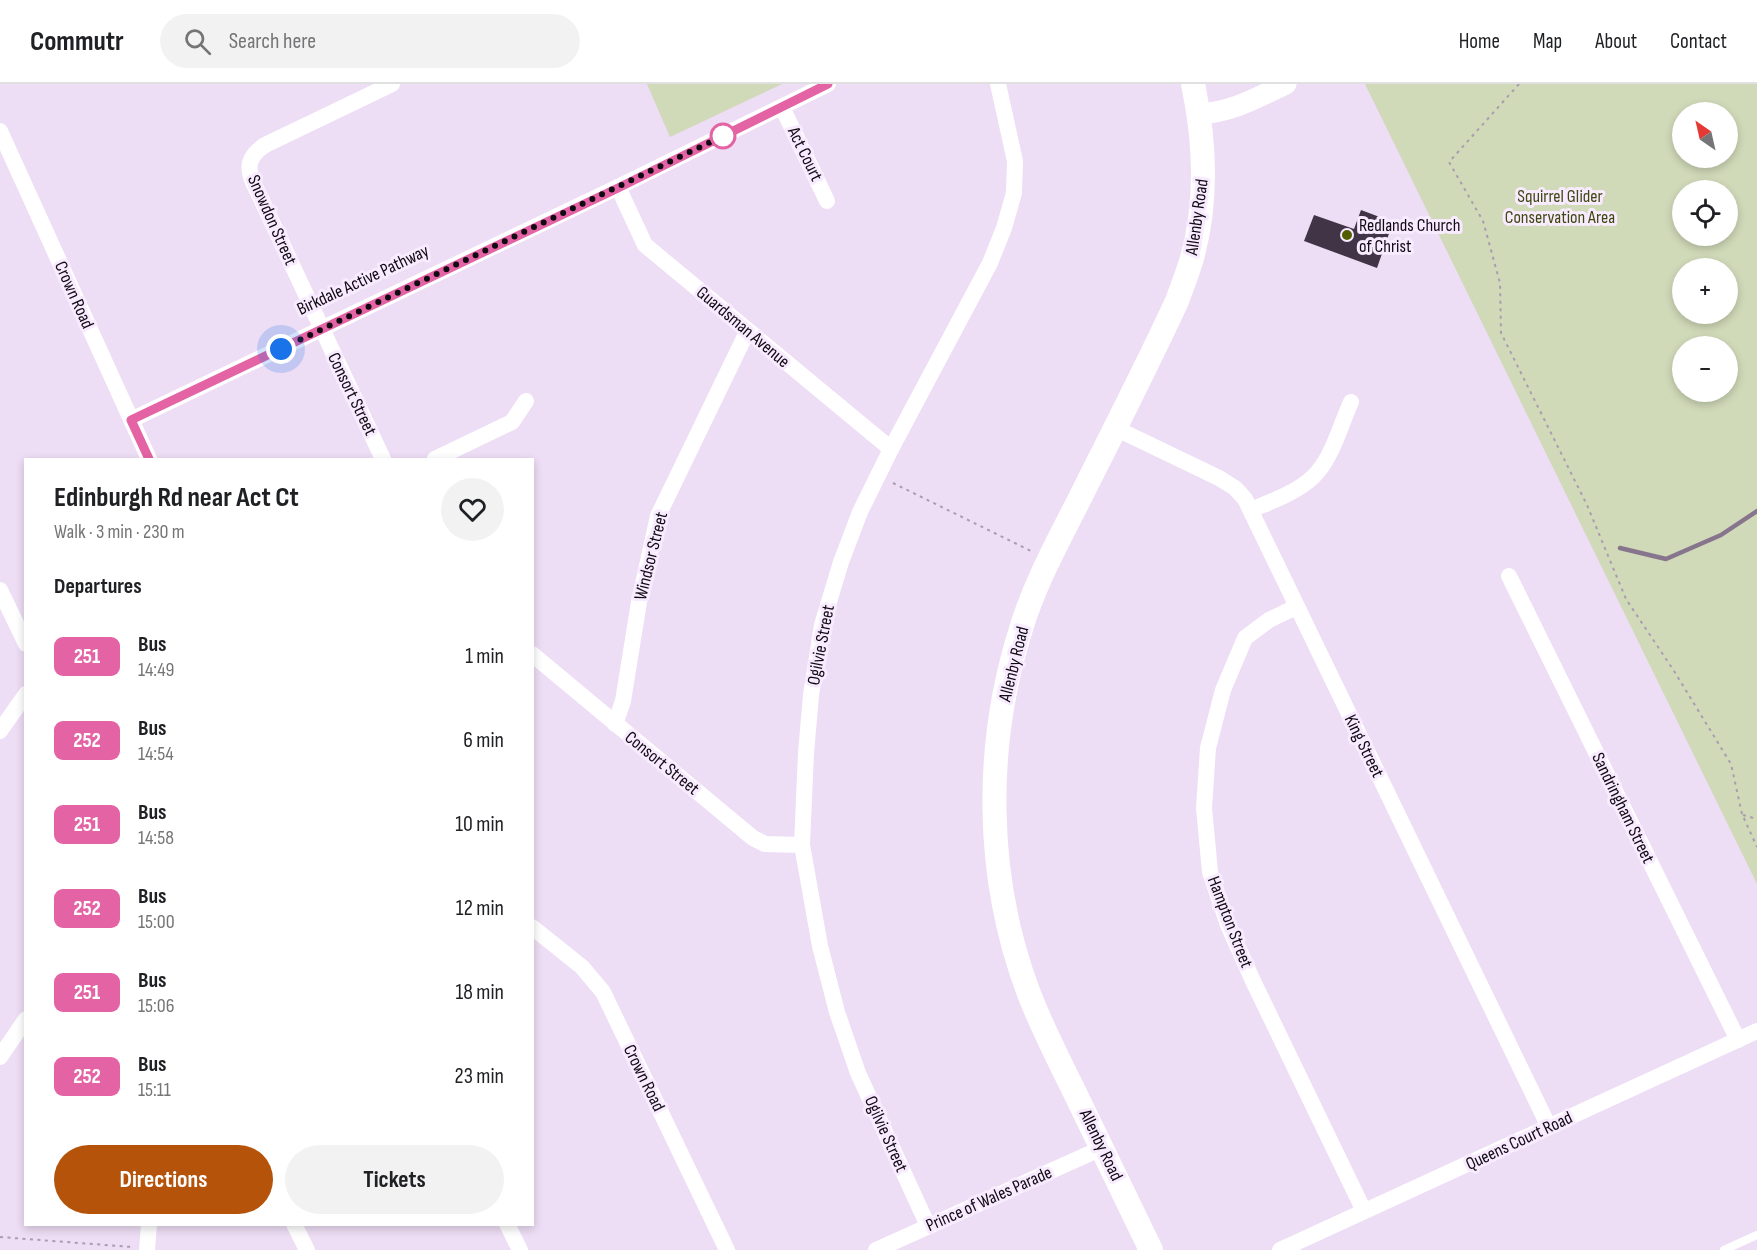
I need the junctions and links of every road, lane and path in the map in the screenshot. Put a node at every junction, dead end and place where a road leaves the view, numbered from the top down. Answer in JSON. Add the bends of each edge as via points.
{"nodes":[{"id":1,"x":392,"y":84,"type":"edge"},
{"id":2,"x":828,"y":84,"type":"edge"},
{"id":3,"x":998,"y":84,"type":"edge"},
{"id":4,"x":1193,"y":84,"type":"edge"},
{"id":5,"x":1286,"y":84,"type":"edge"},
{"id":6,"x":1519,"y":84,"type":"edge"},
{"id":7,"x":782,"y":107,"type":"junction"},
{"id":8,"x":1199,"y":114,"type":"junction"},
{"id":9,"x":0,"y":132,"type":"edge"},
{"id":10,"x":618,"y":188,"type":"junction"},
{"id":11,"x":827,"y":201,"type":"dead end"},
{"id":12,"x":321,"y":329,"type":"junction"},
{"id":13,"x":747,"y":332,"type":"junction"},
{"id":14,"x":526,"y":401,"type":"dead end"},
{"id":15,"x":1351,"y":402,"type":"dead end"},
{"id":16,"x":131,"y":420,"type":"junction"},
{"id":17,"x":1115,"y":429,"type":"junction"},
{"id":18,"x":891,"y":449,"type":"junction"},
{"id":19,"x":149,"y":458,"type":"edge"},
{"id":20,"x":383,"y":458,"type":"edge"},
{"id":21,"x":437,"y":458,"type":"edge"},
{"id":22,"x":879,"y":476,"type":"junction"},
{"id":23,"x":1251,"y":510,"type":"junction"},
{"id":24,"x":1048,"y":560,"type":"junction"},
{"id":25,"x":1509,"y":576,"type":"dead end"},
{"id":26,"x":0,"y":590,"type":"edge"},
{"id":27,"x":1296,"y":607,"type":"junction"},
{"id":28,"x":24,"y":640,"type":"edge"},
{"id":29,"x":534,"y":656,"type":"edge"},
{"id":30,"x":24,"y":697,"type":"edge"},
{"id":31,"x":615,"y":724,"type":"junction"},
{"id":32,"x":0,"y":731,"type":"edge"},
{"id":33,"x":1742,"y":814,"type":"junction"},
{"id":34,"x":1757,"y":819,"type":"edge"},
{"id":35,"x":802,"y":845,"type":"junction"},
{"id":36,"x":1757,"y":847,"type":"edge"},
{"id":37,"x":534,"y":929,"type":"edge"},
{"id":38,"x":24,"y":1022,"type":"edge"},
{"id":39,"x":1757,"y":1031,"type":"edge"},
{"id":40,"x":1738,"y":1040,"type":"junction"},
{"id":41,"x":0,"y":1057,"type":"edge"},
{"id":42,"x":1549,"y":1127,"type":"junction"},
{"id":43,"x":1102,"y":1148,"type":"junction"},
{"id":44,"x":1364,"y":1211,"type":"junction"},
{"id":45,"x":149,"y":1226,"type":"edge"},
{"id":46,"x":295,"y":1226,"type":"edge"},
{"id":47,"x":508,"y":1226,"type":"edge"},
{"id":48,"x":928,"y":1226,"type":"junction"},
{"id":49,"x":1757,"y":1235,"type":"edge"},
{"id":50,"x":0,"y":1237,"type":"edge"},
{"id":51,"x":147,"y":1249,"type":"edge"},
{"id":52,"x":307,"y":1250,"type":"edge"},
{"id":53,"x":520,"y":1250,"type":"edge"},
{"id":54,"x":727,"y":1250,"type":"edge"},
{"id":55,"x":876,"y":1250,"type":"edge"},
{"id":56,"x":1151,"y":1250,"type":"edge"},
{"id":57,"x":1280,"y":1250,"type":"edge"},
{"id":58,"x":1724,"y":1250,"type":"edge"}],
"edges":[{"from":1,"to":12,"type":"street","name":"Snowdon Street","via":[[265,145],[250,157],[249,171]]},
{"from":2,"to":7,"type":"street"},
{"from":3,"to":18,"type":"street","name":"Ogilvie Street","via":[[1015,161],[1014,193],[1004,228],[990,263]]},
{"from":4,"to":8,"type":"main road","name":"Allenby Road"},
{"from":5,"to":8,"type":"street","via":[[1236,107]]},
{"from":6,"to":33,"type":"path","via":[[1449,162],[1483,221],[1500,283],[1501,333],[1587,505],[1626,599],[1731,764]]},
{"from":7,"to":10,"type":"street"},
{"from":7,"to":11,"type":"street","name":"Act Court"},
{"from":8,"to":17,"type":"main road","name":"Allenby Road","via":[[1204,163],[1202,211],[1192,257],[1177,301]]},
{"from":9,"to":16,"type":"street","name":"Crown Road"},
{"from":10,"to":12,"type":"street"},
{"from":10,"to":13,"type":"street","name":"Guardsman Avenue","via":[[645,245]]},
{"from":12,"to":16,"type":"street"},
{"from":12,"to":20,"type":"street","name":"Consort Street"},
{"from":13,"to":18,"type":"street","name":"Guardsman Avenue"},
{"from":13,"to":31,"type":"street","name":"Windsor Street","via":[[658,516],[623,701]]},
{"from":14,"to":21,"type":"street","via":[[512,422]]},
{"from":15,"to":23,"type":"street","via":[[1314,477]]},
{"from":16,"to":19,"type":"street","name":"Crown Road"},
{"from":17,"to":23,"type":"street","name":"King Street","via":[[1219,478],[1235,488]]},
{"from":17,"to":24,"type":"main road","name":"Allenby Road"},
{"from":18,"to":22,"type":"street","name":"Ogilvie Street"},
{"from":22,"to":24,"type":"path"},
{"from":22,"to":35,"type":"street","name":"Ogilvie Street","via":[[848,542],[822,625],[810,707]]},
{"from":23,"to":27,"type":"street","name":"King Street"},
{"from":24,"to":43,"type":"main road","name":"Allenby Road","via":[[1021,628],[1005,688],[994,803],[997,868],[1027,990]]},
{"from":25,"to":40,"type":"street","name":"Sandringham Street"},
{"from":26,"to":28,"type":"street"},
{"from":27,"to":42,"type":"street","name":"King Street"},
{"from":27,"to":44,"type":"street","name":"Hampton Street","via":[[1245,638],[1223,690],[1208,748],[1204,808],[1210,872],[1252,981]]},
{"from":29,"to":31,"type":"street","name":"Consort Street"},
{"from":30,"to":32,"type":"street"},
{"from":31,"to":35,"type":"street","name":"Consort Street","via":[[753,838],[765,844]]},
{"from":33,"to":34,"type":"path"},
{"from":33,"to":36,"type":"path"},
{"from":35,"to":48,"type":"street","name":"Ogilvie Street","via":[[820,946],[837,1012],[858,1073]]},
{"from":37,"to":54,"type":"street","name":"Crown Road","via":[[582,967],[603,992]]},
{"from":38,"to":41,"type":"street"},
{"from":39,"to":40,"type":"street","name":"Queens Court Road"},
{"from":40,"to":42,"type":"street","name":"Queens Court Road"},
{"from":42,"to":44,"type":"street","name":"Queens Court Road"},
{"from":43,"to":48,"type":"street","name":"Prince of Wales Parade"},
{"from":43,"to":56,"type":"main road","name":"Allenby Road"},
{"from":44,"to":57,"type":"street","name":"Queens Court Road"},
{"from":45,"to":51,"type":"street"},
{"from":46,"to":52,"type":"street"},
{"from":47,"to":53,"type":"street"},
{"from":48,"to":55,"type":"street","name":"Prince of Wales Parade"},
{"from":49,"to":58,"type":"lane"},
{"from":50,"to":51,"type":"path"}]}
